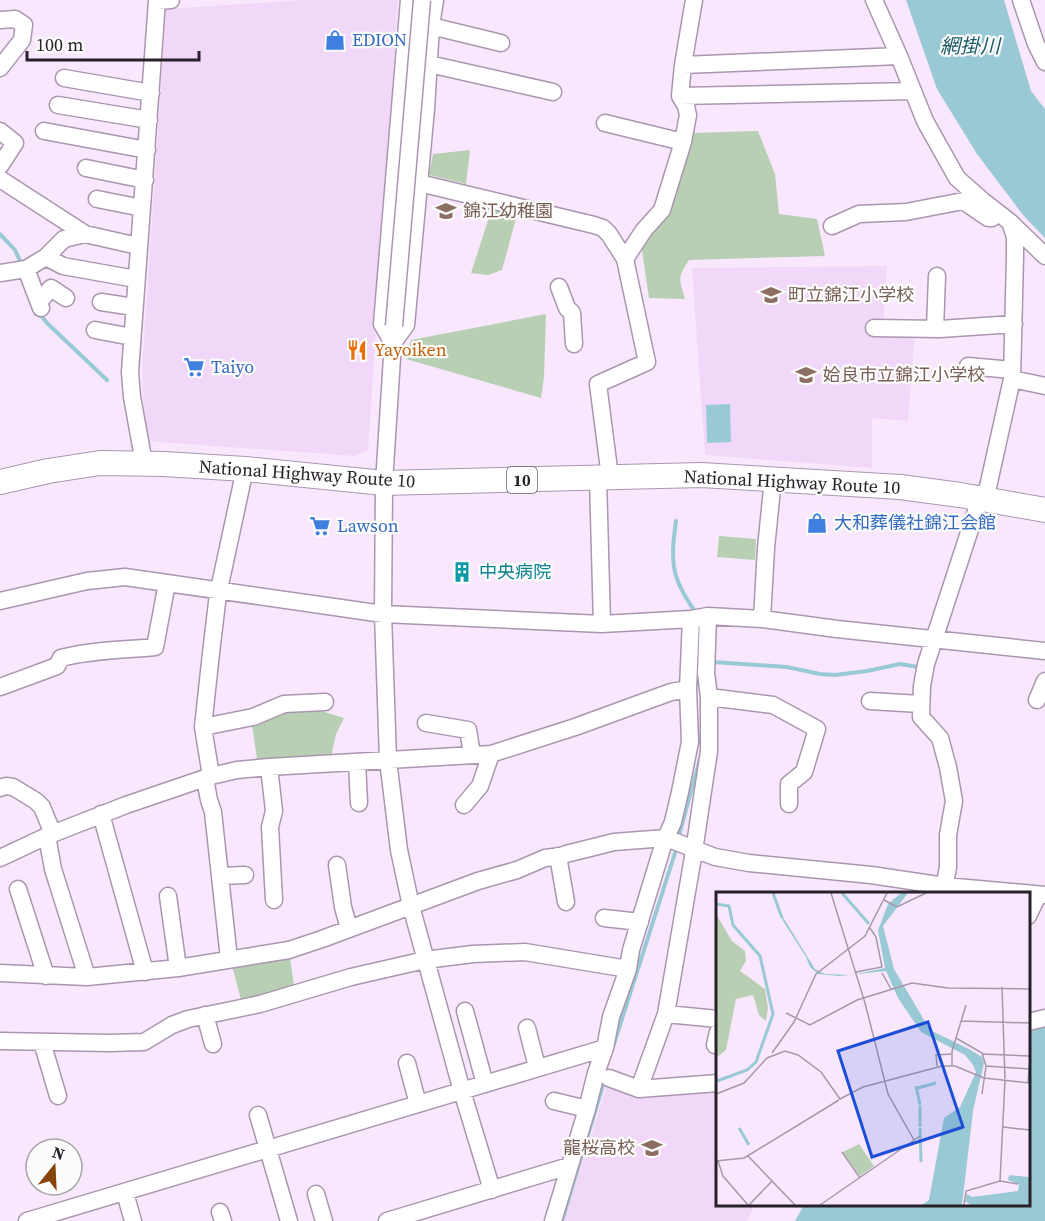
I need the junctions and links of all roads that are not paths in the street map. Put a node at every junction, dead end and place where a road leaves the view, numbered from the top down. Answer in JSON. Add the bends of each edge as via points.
{"nodes":[{"id":1,"x":171,"y":0,"type":"edge"},
{"id":2,"x":409,"y":0,"type":"edge"},
{"id":3,"x":422,"y":0,"type":"edge"},
{"id":4,"x":435,"y":0,"type":"edge"},
{"id":5,"x":694,"y":0,"type":"edge"},
{"id":6,"x":874,"y":0,"type":"edge"},
{"id":7,"x":1021,"y":0,"type":"edge"},
{"id":8,"x":0,"y":20,"type":"edge"},
{"id":9,"x":407,"y":23,"type":"junction"},
{"id":10,"x":431,"y":26,"type":"junction"},
{"id":11,"x":501,"y":43,"type":"dead end"},
{"id":12,"x":899,"y":56,"type":"junction"},
{"id":13,"x":1045,"y":62,"type":"edge"},
{"id":14,"x":429,"y":64,"type":"junction"},
{"id":15,"x":682,"y":65,"type":"junction"},
{"id":16,"x":0,"y":68,"type":"edge"},
{"id":17,"x":64,"y":78,"type":"dead end"},
{"id":18,"x":913,"y":91,"type":"junction"},
{"id":19,"x":553,"y":92,"type":"dead end"},
{"id":20,"x":151,"y":93,"type":"junction"},
{"id":21,"x":680,"y":96,"type":"junction"},
{"id":22,"x":58,"y":105,"type":"dead end"},
{"id":23,"x":149,"y":120,"type":"junction"},
{"id":24,"x":605,"y":123,"type":"dead end"},
{"id":25,"x":0,"y":130,"type":"edge"},
{"id":26,"x":44,"y":132,"type":"dead end"},
{"id":27,"x":683,"y":142,"type":"junction"},
{"id":28,"x":147,"y":150,"type":"junction"},
{"id":29,"x":0,"y":166,"type":"edge"},
{"id":30,"x":86,"y":168,"type":"dead end"},
{"id":31,"x":0,"y":179,"type":"edge"},
{"id":32,"x":145,"y":180,"type":"junction"},
{"id":33,"x":394,"y":180,"type":"junction"},
{"id":34,"x":419,"y":183,"type":"junction"},
{"id":35,"x":98,"y":199,"type":"dead end"},
{"id":36,"x":142,"y":208,"type":"junction"},
{"id":37,"x":1010,"y":222,"type":"junction"},
{"id":38,"x":832,"y":226,"type":"dead end"},
{"id":39,"x":85,"y":234,"type":"junction"},
{"id":40,"x":138,"y":246,"type":"junction"},
{"id":41,"x":1045,"y":256,"type":"edge"},
{"id":42,"x":46,"y":257,"type":"junction"},
{"id":43,"x":625,"y":259,"type":"junction"},
{"id":44,"x":26,"y":268,"type":"junction"},
{"id":45,"x":0,"y":273,"type":"edge"},
{"id":46,"x":937,"y":276,"type":"dead end"},
{"id":47,"x":136,"y":279,"type":"junction"},
{"id":48,"x":559,"y":287,"type":"dead end"},
{"id":49,"x":66,"y":298,"type":"dead end"},
{"id":50,"x":101,"y":302,"type":"dead end"},
{"id":51,"x":134,"y":307,"type":"junction"},
{"id":52,"x":1014,"y":324,"type":"junction"},
{"id":53,"x":874,"y":328,"type":"dead end"},
{"id":54,"x":935,"y":328,"type":"junction"},
{"id":55,"x":96,"y":330,"type":"dead end"},
{"id":56,"x":132,"y":337,"type":"junction"},
{"id":57,"x":393,"y":343,"type":"junction"},
{"id":58,"x":574,"y":344,"type":"dead end"},
{"id":59,"x":968,"y":366,"type":"dead end"},
{"id":60,"x":1012,"y":375,"type":"junction"},
{"id":61,"x":1045,"y":386,"type":"edge"},
{"id":62,"x":144,"y":463,"type":"junction"},
{"id":63,"x":245,"y":469,"type":"junction"},
{"id":64,"x":604,"y":477,"type":"junction"},
{"id":65,"x":773,"y":479,"type":"junction"},
{"id":66,"x":0,"y":482,"type":"edge"},
{"id":67,"x":384,"y":483,"type":"junction"},
{"id":68,"x":982,"y":498,"type":"junction"},
{"id":69,"x":1045,"y":510,"type":"edge"},
{"id":70,"x":166,"y":583,"type":"junction"},
{"id":71,"x":219,"y":590,"type":"junction"},
{"id":72,"x":0,"y":601,"type":"edge"},
{"id":73,"x":383,"y":614,"type":"junction"},
{"id":74,"x":708,"y":616,"type":"junction"},
{"id":75,"x":762,"y":618,"type":"junction"},
{"id":76,"x":691,"y":619,"type":"junction"},
{"id":77,"x":602,"y":624,"type":"junction"},
{"id":78,"x":934,"y":639,"type":"junction"},
{"id":79,"x":1045,"y":651,"type":"edge"},
{"id":80,"x":1045,"y":681,"type":"edge"},
{"id":81,"x":0,"y":687,"type":"edge"},
{"id":82,"x":688,"y":689,"type":"junction"},
{"id":83,"x":709,"y":697,"type":"junction"},
{"id":84,"x":1037,"y":700,"type":"dead end"},
{"id":85,"x":870,"y":701,"type":"dead end"},
{"id":86,"x":325,"y":702,"type":"dead end"},
{"id":87,"x":920,"y":704,"type":"junction"},
{"id":88,"x":426,"y":723,"type":"dead end"},
{"id":89,"x":203,"y":727,"type":"junction"},
{"id":90,"x":472,"y":754,"type":"junction"},
{"id":91,"x":491,"y":754,"type":"junction"},
{"id":92,"x":388,"y":760,"type":"junction"},
{"id":93,"x":357,"y":762,"type":"junction"},
{"id":94,"x":269,"y":767,"type":"junction"},
{"id":95,"x":208,"y":777,"type":"junction"},
{"id":96,"x":0,"y":788,"type":"edge"},
{"id":97,"x":358,"y":803,"type":"dead end"},
{"id":98,"x":789,"y":804,"type":"dead end"},
{"id":99,"x":464,"y":805,"type":"dead end"},
{"id":100,"x":101,"y":814,"type":"junction"},
{"id":101,"x":50,"y":835,"type":"junction"},
{"id":102,"x":666,"y":838,"type":"junction"},
{"id":103,"x":694,"y":848,"type":"junction"},
{"id":104,"x":558,"y":856,"type":"junction"},
{"id":105,"x":0,"y":858,"type":"edge"},
{"id":106,"x":337,"y":865,"type":"dead end"},
{"id":107,"x":245,"y":875,"type":"dead end"},
{"id":108,"x":221,"y":876,"type":"junction"},
{"id":109,"x":18,"y":889,"type":"dead end"},
{"id":110,"x":944,"y":890,"type":"edge"},
{"id":111,"x":981,"y":892,"type":"edge"},
{"id":112,"x":1041,"y":895,"type":"edge"},
{"id":113,"x":168,"y":896,"type":"dead end"},
{"id":114,"x":274,"y":900,"type":"dead end"},
{"id":115,"x":566,"y":902,"type":"dead end"},
{"id":116,"x":411,"y":906,"type":"junction"},
{"id":117,"x":1030,"y":914,"type":"edge"},
{"id":118,"x":604,"y":918,"type":"dead end"},
{"id":119,"x":640,"y":922,"type":"junction"},
{"id":120,"x":349,"y":929,"type":"junction"},
{"id":121,"x":229,"y":958,"type":"junction"},
{"id":122,"x":425,"y":960,"type":"junction"},
{"id":123,"x":178,"y":968,"type":"junction"},
{"id":124,"x":627,"y":969,"type":"junction"},
{"id":125,"x":145,"y":972,"type":"junction"},
{"id":126,"x":0,"y":974,"type":"edge"},
{"id":127,"x":46,"y":976,"type":"junction"},
{"id":128,"x":87,"y":977,"type":"junction"},
{"id":129,"x":465,"y":1011,"type":"dead end"},
{"id":130,"x":666,"y":1014,"type":"junction"},
{"id":131,"x":205,"y":1015,"type":"junction"},
{"id":132,"x":1045,"y":1018,"type":"edge"},
{"id":133,"x":716,"y":1019,"type":"edge"},
{"id":134,"x":1030,"y":1022,"type":"edge"},
{"id":135,"x":527,"y":1028,"type":"dead end"},
{"id":136,"x":0,"y":1041,"type":"edge"},
{"id":137,"x":42,"y":1042,"type":"junction"},
{"id":138,"x":213,"y":1044,"type":"dead end"},
{"id":139,"x":605,"y":1048,"type":"junction"},
{"id":140,"x":407,"y":1063,"type":"dead end"},
{"id":141,"x":537,"y":1067,"type":"junction"},
{"id":142,"x":609,"y":1077,"type":"dead end"},
{"id":143,"x":716,"y":1083,"type":"edge"},
{"id":144,"x":485,"y":1084,"type":"junction"},
{"id":145,"x":639,"y":1089,"type":"junction"},
{"id":146,"x":53,"y":1091,"type":"dead end"},
{"id":147,"x":462,"y":1091,"type":"junction"},
{"id":148,"x":554,"y":1101,"type":"dead end"},
{"id":149,"x":418,"y":1104,"type":"junction"},
{"id":150,"x":587,"y":1109,"type":"junction"},
{"id":151,"x":258,"y":1115,"type":"dead end"},
{"id":152,"x":268,"y":1150,"type":"junction"},
{"id":153,"x":569,"y":1166,"type":"junction"},
{"id":154,"x":492,"y":1190,"type":"junction"},
{"id":155,"x":124,"y":1193,"type":"junction"},
{"id":156,"x":316,"y":1194,"type":"dead end"},
{"id":157,"x":27,"y":1221,"type":"edge"},
{"id":158,"x":133,"y":1221,"type":"edge"},
{"id":159,"x":289,"y":1221,"type":"edge"},
{"id":160,"x":324,"y":1221,"type":"edge"},
{"id":161,"x":387,"y":1221,"type":"edge"},
{"id":162,"x":553,"y":1221,"type":"edge"}],
"edges":[{"from":1,"to":20,"type":"street","via":[[157,1]]},
{"from":2,"to":9,"type":"street"},
{"from":3,"to":57,"type":"street","bridge":true},
{"from":4,"to":10,"type":"street"},
{"from":5,"to":15,"type":"street"},
{"from":6,"to":12,"type":"street"},
{"from":7,"to":13,"type":"street"},
{"from":8,"to":16,"type":"street","via":[[15,19],[24,25],[22,40]]},
{"from":9,"to":10,"type":"street"},
{"from":9,"to":33,"type":"street"},
{"from":10,"to":11,"type":"street"},
{"from":10,"to":14,"type":"street"},
{"from":12,"to":15,"type":"street"},
{"from":12,"to":18,"type":"street"},
{"from":14,"to":19,"type":"street"},
{"from":14,"to":34,"type":"street"},
{"from":15,"to":21,"type":"street"},
{"from":17,"to":20,"type":"street"},
{"from":18,"to":21,"type":"street"},
{"from":18,"to":37,"type":"street","via":[[957,178]]},
{"from":20,"to":23,"type":"street"},
{"from":21,"to":27,"type":"street","via":[[688,114]]},
{"from":22,"to":23,"type":"street"},
{"from":23,"to":28,"type":"street"},
{"from":24,"to":27,"type":"street"},
{"from":25,"to":29,"type":"street","via":[[15,143]]},
{"from":26,"to":28,"type":"street"},
{"from":27,"to":43,"type":"street","via":[[662,210]]},
{"from":28,"to":32,"type":"street"},
{"from":30,"to":32,"type":"street"},
{"from":31,"to":39,"type":"street"},
{"from":32,"to":36,"type":"street"},
{"from":33,"to":34,"type":"street"},
{"from":33,"to":57,"type":"street","via":[[382,324]]},
{"from":34,"to":43,"type":"street","via":[[603,228]]},
{"from":34,"to":57,"type":"street","via":[[406,326]]},
{"from":35,"to":36,"type":"street"},
{"from":36,"to":40,"type":"street"},
{"from":37,"to":38,"type":"street","via":[[988,218],[963,201],[906,212],[859,214]]},
{"from":37,"to":41,"type":"street"},
{"from":37,"to":52,"type":"street","via":[[1015,237]]},
{"from":39,"to":40,"type":"street"},
{"from":39,"to":42,"type":"street","via":[[64,239]]},
{"from":40,"to":47,"type":"street"},
{"from":42,"to":44,"type":"street"},
{"from":42,"to":47,"type":"street","via":[[63,266]]},
{"from":43,"to":64,"type":"street","via":[[647,362],[598,384]]},
{"from":44,"to":45,"type":"street"},
{"from":44,"to":49,"type":"street","via":[[40,305],[51,288]]},
{"from":46,"to":54,"type":"street"},
{"from":47,"to":51,"type":"street"},
{"from":48,"to":58,"type":"street","via":[[572,313]]},
{"from":50,"to":51,"type":"street"},
{"from":51,"to":56,"type":"street"},
{"from":52,"to":54,"type":"street"},
{"from":52,"to":60,"type":"street"},
{"from":53,"to":54,"type":"street"},
{"from":55,"to":56,"type":"street"},
{"from":56,"to":62,"type":"street","via":[[132,397]]},
{"from":57,"to":67,"type":"street"},
{"from":59,"to":60,"type":"street"},
{"from":60,"to":61,"type":"street"},
{"from":60,"to":68,"type":"street","via":[[988,487]]},
{"from":62,"to":63,"type":"highway","name":"National Highway Route 10","number":"10"},
{"from":62,"to":66,"type":"highway","name":"National Highway Route 10","number":"10","via":[[100,463]]},
{"from":63,"to":67,"type":"highway","name":"National Highway Route 10","number":"10"},
{"from":63,"to":71,"type":"street"},
{"from":64,"to":65,"type":"highway","name":"National Highway Route 10","number":"10"},
{"from":64,"to":67,"type":"highway","name":"National Highway Route 10","number":"10"},
{"from":64,"to":77,"type":"street"},
{"from":65,"to":68,"type":"highway","name":"National Highway Route 10","number":"10"},
{"from":65,"to":75,"type":"street"},
{"from":67,"to":73,"type":"street"},
{"from":68,"to":69,"type":"highway","name":"National Highway Route 10","number":"10"},
{"from":68,"to":78,"type":"street"},
{"from":70,"to":71,"type":"street"},
{"from":70,"to":72,"type":"street","via":[[125,577],[87,581]]},
{"from":70,"to":81,"type":"street","via":[[155,647],[73,654],[61,658],[57,666]]},
{"from":71,"to":73,"type":"street"},
{"from":71,"to":89,"type":"street"},
{"from":73,"to":77,"type":"street"},
{"from":73,"to":92,"type":"street"},
{"from":74,"to":75,"type":"street"},
{"from":74,"to":76,"type":"street"},
{"from":74,"to":83,"type":"street"},
{"from":75,"to":78,"type":"street"},
{"from":76,"to":77,"type":"street"},
{"from":76,"to":82,"type":"street"},
{"from":78,"to":79,"type":"street"},
{"from":78,"to":87,"type":"street"},
{"from":80,"to":84,"type":"street"},
{"from":82,"to":91,"type":"street"},
{"from":82,"to":102,"type":"street","via":[[690,742]]},
{"from":83,"to":98,"type":"street","via":[[773,705],[817,729],[804,772],[789,784]]},
{"from":83,"to":103,"type":"street","via":[[709,751]]},
{"from":85,"to":87,"type":"street"},
{"from":86,"to":89,"type":"street","via":[[284,704],[253,717]]},
{"from":87,"to":110,"type":"street","via":[[921,717],[940,738],[954,801]]},
{"from":88,"to":90,"type":"street","via":[[468,730]]},
{"from":89,"to":95,"type":"street"},
{"from":90,"to":91,"type":"street"},
{"from":90,"to":92,"type":"street"},
{"from":91,"to":99,"type":"street","via":[[480,786]]},
{"from":92,"to":93,"type":"street"},
{"from":92,"to":116,"type":"street","via":[[399,850]]},
{"from":93,"to":94,"type":"street"},
{"from":93,"to":97,"type":"street"},
{"from":94,"to":95,"type":"street"},
{"from":94,"to":114,"type":"street","via":[[274,811],[270,827]]},
{"from":95,"to":100,"type":"street"},
{"from":95,"to":108,"type":"street"},
{"from":96,"to":101,"type":"street","via":[[16,788],[36,801],[42,807]]},
{"from":100,"to":101,"type":"street"},
{"from":100,"to":125,"type":"street"},
{"from":101,"to":105,"type":"street"},
{"from":101,"to":128,"type":"street","via":[[53,869]]},
{"from":102,"to":103,"type":"street"},
{"from":102,"to":104,"type":"street","via":[[614,842]]},
{"from":102,"to":119,"type":"street"},
{"from":103,"to":110,"type":"street","via":[[715,857],[749,863],[871,874]]},
{"from":103,"to":130,"type":"street"},
{"from":104,"to":115,"type":"street"},
{"from":104,"to":116,"type":"street"},
{"from":106,"to":120,"type":"street"},
{"from":107,"to":108,"type":"street"},
{"from":108,"to":121,"type":"street"},
{"from":109,"to":127,"type":"street"},
{"from":110,"to":111,"type":"street"},
{"from":112,"to":117,"type":"street"},
{"from":113,"to":123,"type":"street"},
{"from":116,"to":120,"type":"street"},
{"from":116,"to":122,"type":"street"},
{"from":118,"to":119,"type":"street"},
{"from":119,"to":124,"type":"street"},
{"from":120,"to":121,"type":"street","via":[[289,950]]},
{"from":121,"to":123,"type":"street"},
{"from":122,"to":124,"type":"street","via":[[525,952]]},
{"from":122,"to":131,"type":"street"},
{"from":122,"to":147,"type":"street"},
{"from":123,"to":125,"type":"street"},
{"from":124,"to":139,"type":"street"},
{"from":125,"to":128,"type":"street"},
{"from":126,"to":127,"type":"street"},
{"from":127,"to":128,"type":"street"},
{"from":129,"to":144,"type":"street"},
{"from":130,"to":133,"type":"street"},
{"from":130,"to":145,"type":"street"},
{"from":131,"to":137,"type":"street","via":[[172,1025],[144,1042]]},
{"from":131,"to":138,"type":"street"},
{"from":132,"to":134,"type":"street"},
{"from":135,"to":141,"type":"street"},
{"from":136,"to":137,"type":"street"},
{"from":137,"to":146,"type":"street"},
{"from":139,"to":141,"type":"street"},
{"from":139,"to":150,"type":"street"},
{"from":140,"to":149,"type":"street"},
{"from":141,"to":144,"type":"street"},
{"from":142,"to":145,"type":"street"},
{"from":143,"to":145,"type":"street"},
{"from":144,"to":147,"type":"street"},
{"from":147,"to":149,"type":"street"},
{"from":147,"to":154,"type":"street"},
{"from":148,"to":150,"type":"street"},
{"from":149,"to":152,"type":"street"},
{"from":150,"to":153,"type":"street"},
{"from":151,"to":152,"type":"street"},
{"from":152,"to":155,"type":"street"},
{"from":152,"to":159,"type":"street"},
{"from":153,"to":154,"type":"street"},
{"from":153,"to":162,"type":"street"},
{"from":154,"to":161,"type":"street"},
{"from":155,"to":157,"type":"street"},
{"from":155,"to":158,"type":"street"},
{"from":156,"to":160,"type":"street"}]}
